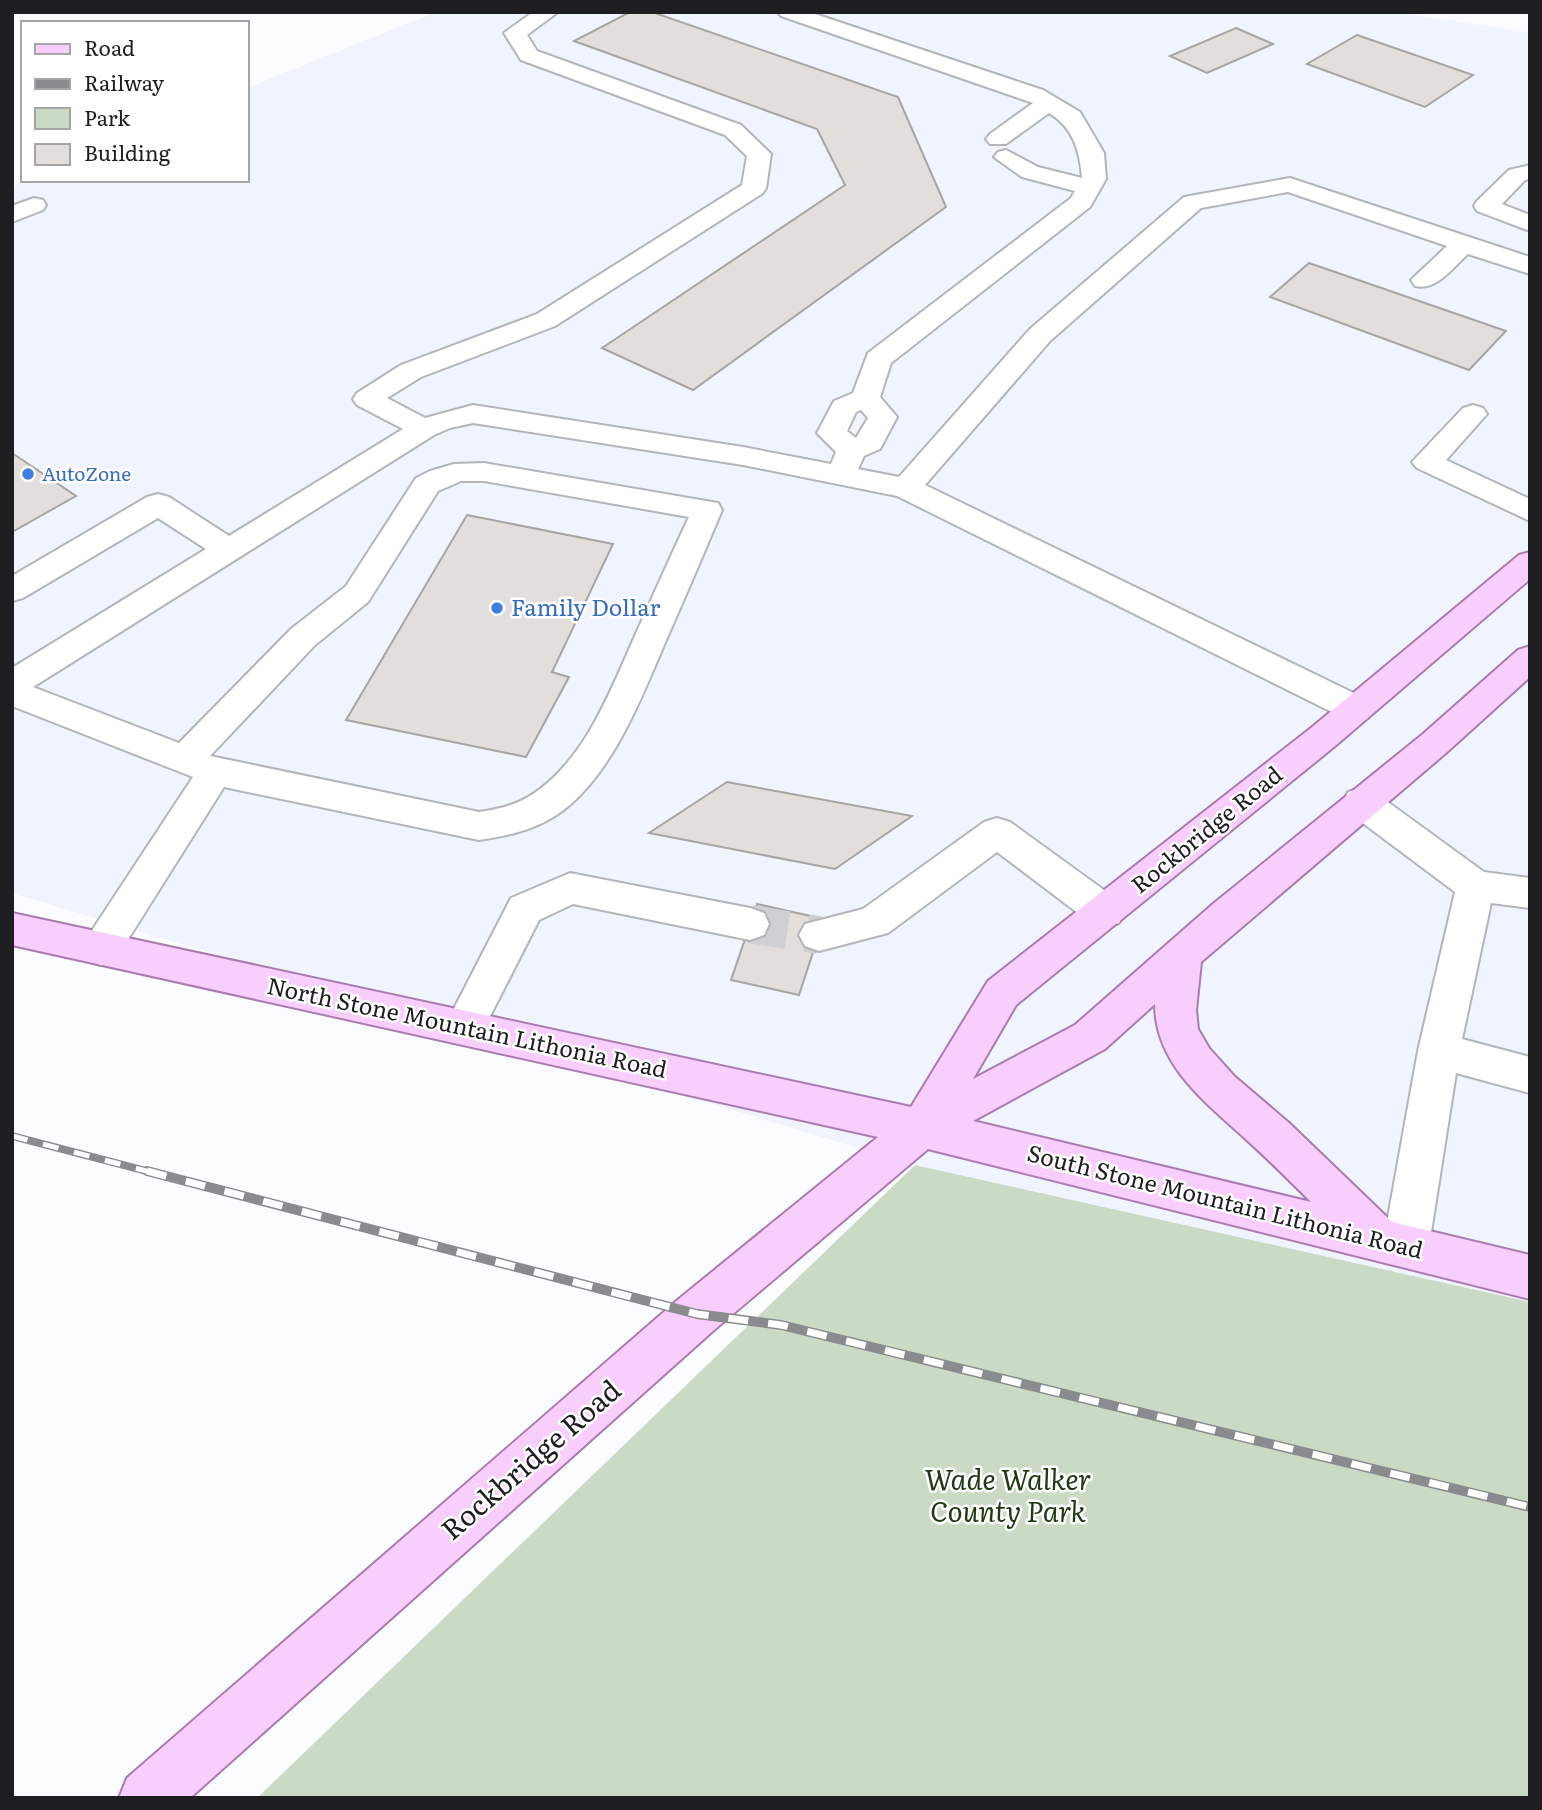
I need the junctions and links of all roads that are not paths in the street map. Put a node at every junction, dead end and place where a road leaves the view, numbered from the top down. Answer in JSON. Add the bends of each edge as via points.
{"nodes":[{"id":1,"x":548,"y":12,"type":"edge"},
{"id":2,"x":788,"y":12,"type":"edge"},
{"id":3,"x":1048,"y":103,"type":"junction"},
{"id":4,"x":1530,"y":172,"type":"edge"},
{"id":5,"x":1090,"y":187,"type":"junction"},
{"id":6,"x":1530,"y":224,"type":"edge"},
{"id":7,"x":1465,"y":243,"type":"junction"},
{"id":8,"x":1530,"y":266,"type":"edge"},
{"id":9,"x":1424,"y":280,"type":"dead end"},
{"id":10,"x":1473,"y":414,"type":"dead end"},
{"id":11,"x":424,"y":429,"type":"junction"},
{"id":12,"x":846,"y":463,"type":"junction"},
{"id":13,"x":906,"y":488,"type":"junction"},
{"id":14,"x":1530,"y":511,"type":"edge"},
{"id":15,"x":228,"y":549,"type":"junction"},
{"id":16,"x":1530,"y":562,"type":"edge"},
{"id":17,"x":12,"y":590,"type":"edge"},
{"id":18,"x":1530,"y":658,"type":"edge"},
{"id":19,"x":12,"y":684,"type":"edge"},
{"id":20,"x":12,"y":692,"type":"edge"},
{"id":21,"x":1356,"y":709,"type":"junction"},
{"id":22,"x":200,"y":766,"type":"junction"},
{"id":23,"x":1361,"y":802,"type":"junction"},
{"id":24,"x":1475,"y":886,"type":"junction"},
{"id":25,"x":1530,"y":893,"type":"edge"},
{"id":26,"x":1105,"y":912,"type":"junction"},
{"id":27,"x":750,"y":924,"type":"tunnel mouth"},
{"id":28,"x":12,"y":929,"type":"edge"},
{"id":29,"x":819,"y":935,"type":"tunnel mouth"},
{"id":30,"x":101,"y":948,"type":"junction"},
{"id":31,"x":1183,"y":954,"type":"junction"},
{"id":32,"x":465,"y":1026,"type":"junction"},
{"id":33,"x":1439,"y":1051,"type":"junction"},
{"id":34,"x":1530,"y":1075,"type":"edge"},
{"id":35,"x":921,"y":1128,"type":"junction"},
{"id":36,"x":1392,"y":1242,"type":"junction"},
{"id":37,"x":1530,"y":1277,"type":"edge"},
{"id":38,"x":147,"y":1798,"type":"edge"}],
"edges":[{"from":1,"to":11,"type":"lane","via":[[514,33],[529,55],[733,130],[760,154],[754,188],[546,320],[411,371],[368,399]]},
{"from":2,"to":3,"type":"lane"},
{"from":3,"to":5,"type":"lane","via":[[1072,117],[1092,153],[1094,179]]},
{"from":3,"to":5,"type":"lane","via":[[1002,148],[1030,172]]},
{"from":4,"to":6,"type":"lane","via":[[1517,175],[1486,206]]},
{"from":5,"to":12,"type":"lane","via":[[1081,202],[878,359],[866,398],[883,417],[870,443]]},
{"from":7,"to":8,"type":"lane"},
{"from":7,"to":9,"type":"lane"},
{"from":7,"to":13,"type":"lane","via":[[1290,186],[1193,202],[1040,335]]},
{"from":10,"to":14,"type":"lane","via":[[1427,461]]},
{"from":11,"to":12,"type":"lane","via":[[473,414],[743,456]]},
{"from":11,"to":15,"type":"lane"},
{"from":12,"to":13,"type":"lane"},
{"from":13,"to":21,"type":"lane"},
{"from":15,"to":17,"type":"lane","via":[[158,504]]},
{"from":15,"to":19,"type":"lane"},
{"from":16,"to":21,"type":"main road","name":"Rockbridge Road"},
{"from":18,"to":23,"type":"main road","name":"Rockbridge Road"},
{"from":20,"to":22,"type":"lane"},
{"from":21,"to":26,"type":"main road","name":"Rockbridge Road"},
{"from":22,"to":22,"type":"lane","via":[[479,826],[517,820],[556,796],[585,765],[618,711],[707,510],[484,472],[439,477],[427,485],[357,594],[303,637]]},
{"from":22,"to":30,"type":"lane"},
{"from":23,"to":24,"type":"lane"},
{"from":23,"to":31,"type":"main road","name":"Rockbridge Road"},
{"from":24,"to":25,"type":"lane"},
{"from":24,"to":33,"type":"lane"},
{"from":26,"to":29,"type":"lane","via":[[997,832],[874,922]]},
{"from":26,"to":35,"type":"main road","name":"Rockbridge Road","via":[[1002,993]]},
{"from":27,"to":32,"type":"lane","via":[[570,888],[525,909]]},
{"from":28,"to":30,"type":"main road","name":"North Stone Mountain Lithonia Road"},
{"from":30,"to":32,"type":"main road","name":"North Stone Mountain Lithonia Road"},
{"from":31,"to":35,"type":"main road","name":"Rockbridge Road","via":[[1090,1037]]},
{"from":31,"to":36,"type":"main road","via":[[1175,1006],[1188,1053]]},
{"from":32,"to":35,"type":"main road","name":"North Stone Mountain Lithonia Road"},
{"from":33,"to":34,"type":"lane"},
{"from":33,"to":36,"type":"lane"},
{"from":35,"to":36,"type":"main road","name":"South Stone Mountain Lithonia Road"},
{"from":35,"to":38,"type":"main road","name":"Rockbridge Road","via":[[697,1314]]},
{"from":36,"to":37,"type":"main road","name":"South Stone Mountain Lithonia Road"}]}
